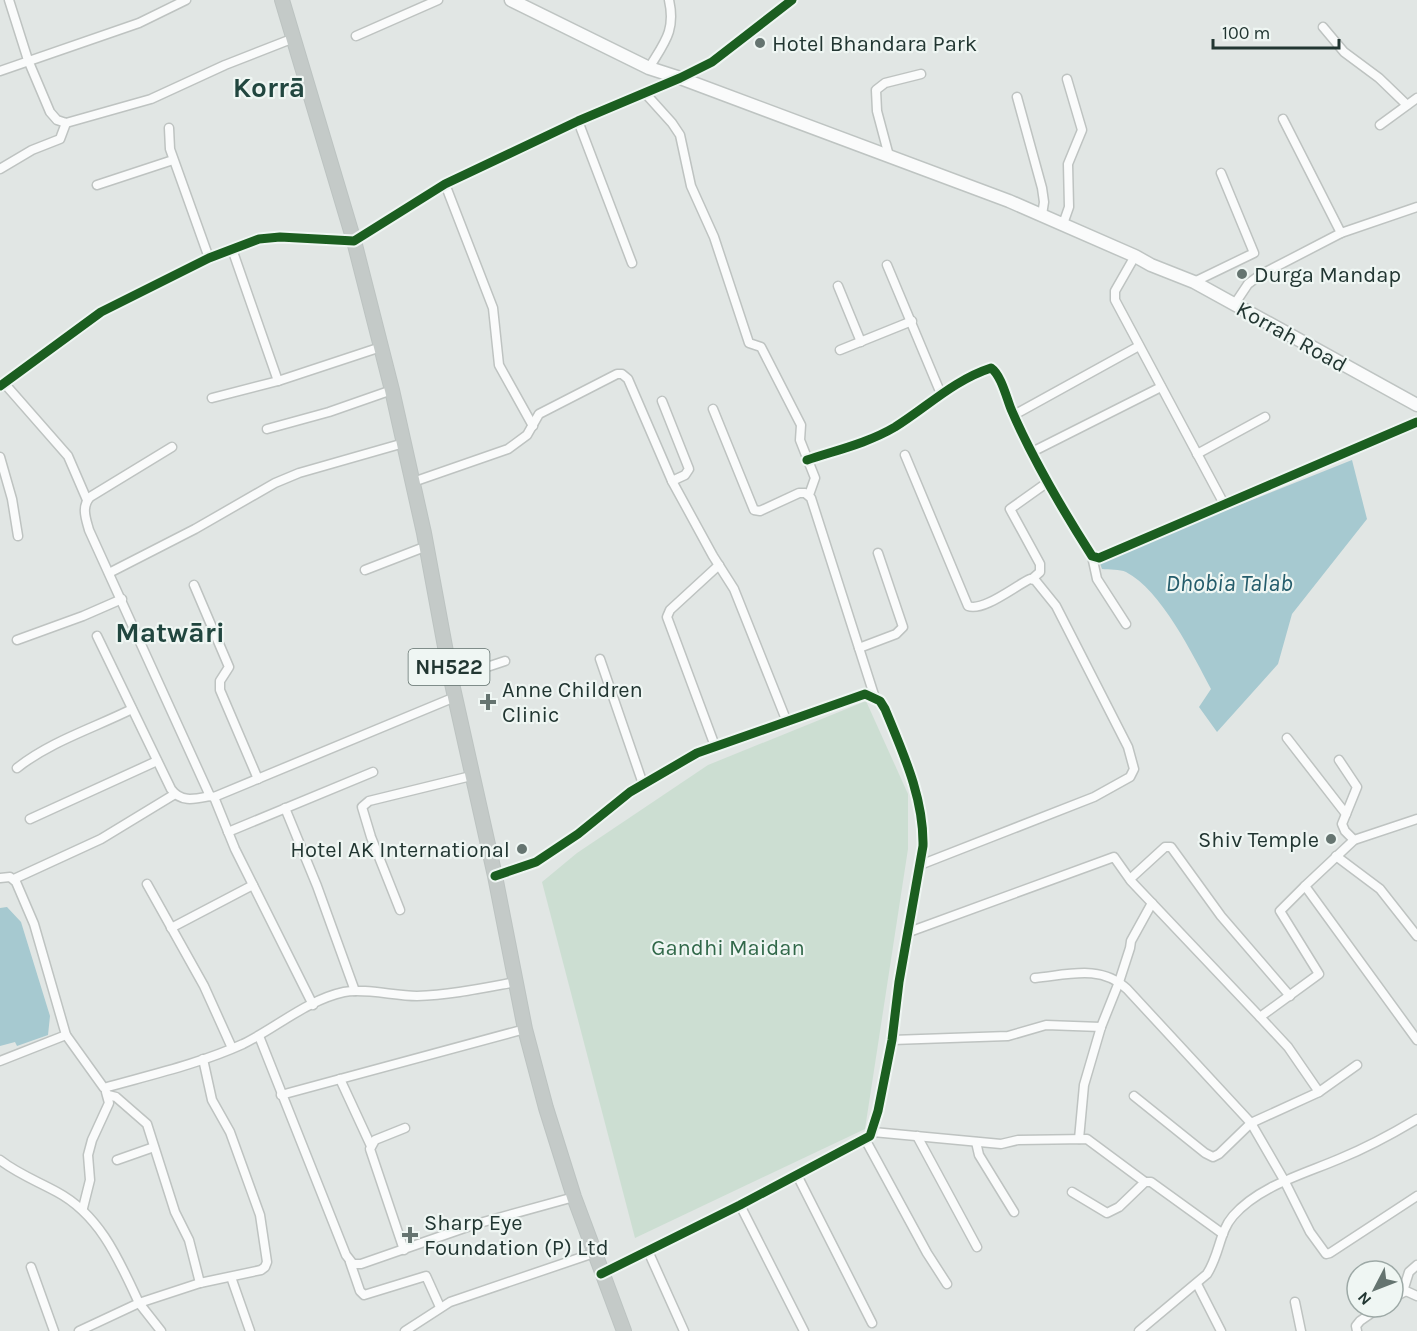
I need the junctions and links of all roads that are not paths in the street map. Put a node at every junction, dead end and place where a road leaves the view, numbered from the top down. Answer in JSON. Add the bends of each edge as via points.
{"nodes":[{"id":1,"x":9,"y":0,"type":"edge"},
{"id":2,"x":186,"y":0,"type":"edge"},
{"id":3,"x":282,"y":0,"type":"edge"},
{"id":4,"x":438,"y":0,"type":"edge"},
{"id":5,"x":511,"y":0,"type":"edge"},
{"id":6,"x":669,"y":0,"type":"edge"},
{"id":7,"x":792,"y":0,"type":"edge"},
{"id":8,"x":1323,"y":27,"type":"dead end"},
{"id":9,"x":356,"y":36,"type":"dead end"},
{"id":10,"x":294,"y":38,"type":"junction"},
{"id":11,"x":28,"y":60,"type":"junction"},
{"id":12,"x":649,"y":68,"type":"junction"},
{"id":13,"x":0,"y":71,"type":"edge"},
{"id":14,"x":921,"y":74,"type":"dead end"},
{"id":15,"x":680,"y":78,"type":"junction"},
{"id":16,"x":1067,"y":79,"type":"dead end"},
{"id":17,"x":645,"y":93,"type":"junction"},
{"id":18,"x":1017,"y":97,"type":"dead end"},
{"id":19,"x":1417,"y":98,"type":"edge"},
{"id":20,"x":1407,"y":105,"type":"junction"},
{"id":21,"x":1283,"y":119,"type":"dead end"},
{"id":22,"x":578,"y":121,"type":"junction"},
{"id":23,"x":66,"y":123,"type":"junction"},
{"id":24,"x":1380,"y":125,"type":"dead end"},
{"id":25,"x":169,"y":128,"type":"dead end"},
{"id":26,"x":889,"y":156,"type":"junction"},
{"id":27,"x":173,"y":160,"type":"junction"},
{"id":28,"x":0,"y":169,"type":"edge"},
{"id":29,"x":1221,"y":174,"type":"dead end"},
{"id":30,"x":445,"y":184,"type":"junction"},
{"id":31,"x":97,"y":185,"type":"dead end"},
{"id":32,"x":1417,"y":207,"type":"edge"},
{"id":33,"x":1042,"y":215,"type":"junction"},
{"id":34,"x":1063,"y":224,"type":"junction"},
{"id":35,"x":1341,"y":233,"type":"junction"},
{"id":36,"x":354,"y":241,"type":"junction"},
{"id":37,"x":232,"y":249,"type":"junction"},
{"id":38,"x":1135,"y":256,"type":"junction"},
{"id":39,"x":208,"y":258,"type":"junction"},
{"id":40,"x":632,"y":263,"type":"dead end"},
{"id":41,"x":886,"y":265,"type":"dead end"},
{"id":42,"x":1194,"y":282,"type":"junction"},
{"id":43,"x":838,"y":286,"type":"dead end"},
{"id":44,"x":1234,"y":305,"type":"junction"},
{"id":45,"x":912,"y":321,"type":"junction"},
{"id":46,"x":861,"y":342,"type":"junction"},
{"id":47,"x":381,"y":346,"type":"junction"},
{"id":48,"x":1139,"y":346,"type":"junction"},
{"id":49,"x":840,"y":350,"type":"dead end"},
{"id":50,"x":278,"y":381,"type":"junction"},
{"id":51,"x":2,"y":385,"type":"edge"},
{"id":52,"x":1161,"y":387,"type":"junction"},
{"id":53,"x":392,"y":390,"type":"junction"},
{"id":54,"x":941,"y":394,"type":"junction"},
{"id":55,"x":212,"y":398,"type":"dead end"},
{"id":56,"x":663,"y":401,"type":"dead end"},
{"id":57,"x":1417,"y":405,"type":"edge"},
{"id":58,"x":712,"y":409,"type":"dead end"},
{"id":59,"x":1014,"y":415,"type":"junction"},
{"id":60,"x":1265,"y":417,"type":"dead end"},
{"id":61,"x":1417,"y":422,"type":"edge"},
{"id":62,"x":533,"y":426,"type":"junction"},
{"id":63,"x":267,"y":429,"type":"dead end"},
{"id":64,"x":405,"y":442,"type":"junction"},
{"id":65,"x":172,"y":447,"type":"dead end"},
{"id":66,"x":1032,"y":452,"type":"junction"},
{"id":67,"x":1197,"y":454,"type":"junction"},
{"id":68,"x":905,"y":455,"type":"dead end"},
{"id":69,"x":0,"y":457,"type":"edge"},
{"id":70,"x":807,"y":460,"type":"junction"},
{"id":71,"x":672,"y":481,"type":"junction"},
{"id":72,"x":413,"y":482,"type":"junction"},
{"id":73,"x":1048,"y":482,"type":"junction"},
{"id":74,"x":809,"y":495,"type":"junction"},
{"id":75,"x":87,"y":500,"type":"junction"},
{"id":76,"x":1224,"y":504,"type":"junction"},
{"id":77,"x":18,"y":537,"type":"dead end"},
{"id":78,"x":427,"y":546,"type":"junction"},
{"id":79,"x":878,"y":553,"type":"dead end"},
{"id":80,"x":1092,"y":556,"type":"junction"},
{"id":81,"x":719,"y":565,"type":"junction"},
{"id":82,"x":365,"y":570,"type":"dead end"},
{"id":83,"x":109,"y":573,"type":"junction"},
{"id":84,"x":1032,"y":579,"type":"junction"},
{"id":85,"x":194,"y":585,"type":"dead end"},
{"id":86,"x":122,"y":599,"type":"junction"},
{"id":87,"x":1126,"y":624,"type":"dead end"},
{"id":88,"x":97,"y":636,"type":"dead end"},
{"id":89,"x":17,"y":640,"type":"dead end"},
{"id":90,"x":859,"y":648,"type":"junction"},
{"id":91,"x":600,"y":659,"type":"dead end"},
{"id":92,"x":505,"y":661,"type":"dead end"},
{"id":93,"x":451,"y":679,"type":"junction"},
{"id":94,"x":455,"y":697,"type":"junction"},
{"id":95,"x":875,"y":698,"type":"junction"},
{"id":96,"x":132,"y":709,"type":"junction"},
{"id":97,"x":787,"y":722,"type":"junction"},
{"id":98,"x":1287,"y":738,"type":"dead end"},
{"id":99,"x":715,"y":747,"type":"junction"},
{"id":100,"x":1339,"y":760,"type":"dead end"},
{"id":101,"x":157,"y":761,"type":"junction"},
{"id":102,"x":17,"y":768,"type":"dead end"},
{"id":103,"x":373,"y":772,"type":"dead end"},
{"id":104,"x":471,"y":776,"type":"junction"},
{"id":105,"x":258,"y":779,"type":"junction"},
{"id":106,"x":643,"y":784,"type":"junction"},
{"id":107,"x":175,"y":795,"type":"junction"},
{"id":108,"x":212,"y":797,"type":"junction"},
{"id":109,"x":285,"y":808,"type":"junction"},
{"id":110,"x":1346,"y":814,"type":"junction"},
{"id":111,"x":30,"y":819,"type":"dead end"},
{"id":112,"x":1417,"y":819,"type":"edge"},
{"id":113,"x":228,"y":832,"type":"junction"},
{"id":114,"x":1354,"y":840,"type":"junction"},
{"id":115,"x":1336,"y":856,"type":"junction"},
{"id":116,"x":920,"y":865,"type":"junction"},
{"id":117,"x":495,"y":876,"type":"junction"},
{"id":118,"x":0,"y":878,"type":"edge"},
{"id":119,"x":14,"y":879,"type":"junction"},
{"id":120,"x":1130,"y":879,"type":"junction"},
{"id":121,"x":147,"y":884,"type":"dead end"},
{"id":122,"x":253,"y":885,"type":"junction"},
{"id":123,"x":1305,"y":886,"type":"junction"},
{"id":124,"x":1152,"y":903,"type":"junction"},
{"id":125,"x":400,"y":910,"type":"dead end"},
{"id":126,"x":171,"y":928,"type":"junction"},
{"id":127,"x":909,"y":932,"type":"junction"},
{"id":128,"x":1417,"y":936,"type":"edge"},
{"id":129,"x":1035,"y":978,"type":"dead end"},
{"id":130,"x":516,"y":982,"type":"junction"},
{"id":131,"x":1119,"y":982,"type":"junction"},
{"id":132,"x":355,"y":991,"type":"junction"},
{"id":133,"x":1290,"y":996,"type":"junction"},
{"id":134,"x":313,"y":1005,"type":"junction"},
{"id":135,"x":1260,"y":1017,"type":"junction"},
{"id":136,"x":1101,"y":1027,"type":"junction"},
{"id":137,"x":525,"y":1029,"type":"junction"},
{"id":138,"x":1413,"y":1029,"type":"edge"},
{"id":139,"x":66,"y":1035,"type":"junction"},
{"id":140,"x":259,"y":1036,"type":"junction"},
{"id":141,"x":892,"y":1040,"type":"junction"},
{"id":142,"x":1417,"y":1040,"type":"edge"},
{"id":143,"x":232,"y":1048,"type":"junction"},
{"id":144,"x":203,"y":1059,"type":"junction"},
{"id":145,"x":0,"y":1061,"type":"edge"},
{"id":146,"x":1357,"y":1065,"type":"dead end"},
{"id":147,"x":340,"y":1079,"type":"junction"},
{"id":148,"x":106,"y":1092,"type":"junction"},
{"id":149,"x":1319,"y":1092,"type":"junction"},
{"id":150,"x":281,"y":1095,"type":"junction"},
{"id":151,"x":1134,"y":1096,"type":"dead end"},
{"id":152,"x":1417,"y":1119,"type":"edge"},
{"id":153,"x":1251,"y":1123,"type":"junction"},
{"id":154,"x":405,"y":1128,"type":"dead end"},
{"id":155,"x":873,"y":1132,"type":"junction"},
{"id":156,"x":916,"y":1136,"type":"junction"},
{"id":157,"x":1079,"y":1139,"type":"junction"},
{"id":158,"x":865,"y":1140,"type":"junction"},
{"id":159,"x":976,"y":1142,"type":"junction"},
{"id":160,"x":371,"y":1146,"type":"junction"},
{"id":161,"x":154,"y":1147,"type":"junction"},
{"id":162,"x":0,"y":1160,"type":"edge"},
{"id":163,"x":117,"y":1160,"type":"dead end"},
{"id":164,"x":797,"y":1175,"type":"junction"},
{"id":165,"x":1284,"y":1180,"type":"junction"},
{"id":166,"x":1145,"y":1182,"type":"junction"},
{"id":167,"x":1072,"y":1192,"type":"dead end"},
{"id":168,"x":1417,"y":1196,"type":"edge"},
{"id":169,"x":574,"y":1197,"type":"junction"},
{"id":170,"x":740,"y":1205,"type":"junction"},
{"id":171,"x":83,"y":1208,"type":"junction"},
{"id":172,"x":1014,"y":1212,"type":"dead end"},
{"id":173,"x":1223,"y":1234,"type":"junction"},
{"id":174,"x":977,"y":1247,"type":"dead end"},
{"id":175,"x":404,"y":1250,"type":"junction"},
{"id":176,"x":648,"y":1251,"type":"junction"},
{"id":177,"x":594,"y":1253,"type":"junction"},
{"id":178,"x":350,"y":1262,"type":"junction"},
{"id":179,"x":1417,"y":1265,"type":"edge"},
{"id":180,"x":31,"y":1267,"type":"dead end"},
{"id":181,"x":601,"y":1274,"type":"junction"},
{"id":182,"x":231,"y":1277,"type":"junction"},
{"id":183,"x":200,"y":1283,"type":"junction"},
{"id":184,"x":947,"y":1284,"type":"dead end"},
{"id":185,"x":1197,"y":1284,"type":"junction"},
{"id":186,"x":1405,"y":1285,"type":"edge"},
{"id":187,"x":1295,"y":1302,"type":"dead end"},
{"id":188,"x":139,"y":1303,"type":"junction"},
{"id":189,"x":440,"y":1307,"type":"junction"},
{"id":190,"x":872,"y":1323,"type":"dead end"},
{"id":191,"x":54,"y":1331,"type":"edge"},
{"id":192,"x":79,"y":1331,"type":"edge"},
{"id":193,"x":162,"y":1331,"type":"edge"},
{"id":194,"x":250,"y":1331,"type":"edge"},
{"id":195,"x":405,"y":1331,"type":"edge"},
{"id":196,"x":624,"y":1331,"type":"edge"},
{"id":197,"x":684,"y":1331,"type":"edge"},
{"id":198,"x":804,"y":1331,"type":"edge"},
{"id":199,"x":1139,"y":1331,"type":"edge"},
{"id":200,"x":1221,"y":1331,"type":"edge"},
{"id":201,"x":1302,"y":1331,"type":"edge"}],
"edges":[{"from":1,"to":11,"type":"street"},
{"from":2,"to":11,"type":"street","via":[[139,22]]},
{"from":3,"to":10,"type":"highway","number":"NH522"},
{"from":4,"to":9,"type":"street"},
{"from":5,"to":12,"type":"main road","name":"Korrah Road"},
{"from":6,"to":12,"type":"street","via":[[670,33]]},
{"from":7,"to":15,"type":"street","via":[[723,54]]},
{"from":8,"to":20,"type":"street","via":[[1344,52]]},
{"from":10,"to":23,"type":"street","via":[[151,99]]},
{"from":10,"to":36,"type":"highway","number":"NH522"},
{"from":11,"to":13,"type":"street"},
{"from":11,"to":23,"type":"street","via":[[50,112]]},
{"from":12,"to":15,"type":"main road","name":"Korrah Road"},
{"from":14,"to":26,"type":"street","via":[[885,83],[876,90],[877,111]]},
{"from":15,"to":17,"type":"street"},
{"from":15,"to":26,"type":"main road","name":"Korrah Road"},
{"from":16,"to":34,"type":"street","via":[[1082,130],[1068,164],[1069,207]]},
{"from":17,"to":22,"type":"street"},
{"from":17,"to":70,"type":"street","via":[[680,135],[691,186],[714,237],[749,343],[761,347],[800,422],[800,440]]},
{"from":18,"to":33,"type":"street","via":[[1042,188]]},
{"from":19,"to":20,"type":"street"},
{"from":20,"to":24,"type":"street"},
{"from":21,"to":35,"type":"street"},
{"from":22,"to":30,"type":"street"},
{"from":22,"to":40,"type":"street"},
{"from":23,"to":28,"type":"street","via":[[60,139]]},
{"from":25,"to":27,"type":"street"},
{"from":26,"to":33,"type":"main road","name":"Korrah Road"},
{"from":27,"to":31,"type":"street"},
{"from":27,"to":39,"type":"street"},
{"from":29,"to":42,"type":"street","via":[[1254,253]]},
{"from":30,"to":36,"type":"street"},
{"from":30,"to":62,"type":"street","via":[[493,308],[499,364]]},
{"from":32,"to":35,"type":"street"},
{"from":33,"to":34,"type":"main road","name":"Korrah Road"},
{"from":34,"to":38,"type":"main road","name":"Korrah Road"},
{"from":35,"to":44,"type":"street","via":[[1254,279]]},
{"from":36,"to":37,"type":"street","via":[[280,237],[259,239]]},
{"from":36,"to":47,"type":"highway","number":"NH522"},
{"from":37,"to":39,"type":"street"},
{"from":37,"to":50,"type":"street"},
{"from":38,"to":42,"type":"main road","name":"Korrah Road"},
{"from":38,"to":48,"type":"street","via":[[1114,295]]},
{"from":39,"to":51,"type":"street","via":[[101,312]]},
{"from":41,"to":45,"type":"street"},
{"from":42,"to":44,"type":"main road","name":"Korrah Road"},
{"from":43,"to":46,"type":"street"},
{"from":44,"to":57,"type":"main road","name":"Korrah Road"},
{"from":45,"to":46,"type":"street"},
{"from":45,"to":54,"type":"street"},
{"from":46,"to":49,"type":"street"},
{"from":47,"to":50,"type":"street"},
{"from":47,"to":53,"type":"highway","number":"NH522"},
{"from":48,"to":52,"type":"street"},
{"from":48,"to":59,"type":"street"},
{"from":50,"to":55,"type":"street"},
{"from":51,"to":75,"type":"street","via":[[68,456]]},
{"from":52,"to":66,"type":"street"},
{"from":52,"to":67,"type":"street"},
{"from":53,"to":63,"type":"street"},
{"from":53,"to":64,"type":"highway","number":"NH522"},
{"from":54,"to":59,"type":"street","via":[[991,368]]},
{"from":54,"to":70,"type":"street","via":[[884,433]]},
{"from":56,"to":71,"type":"street","via":[[690,469]]},
{"from":58,"to":74,"type":"street","via":[[754,510],[760,511],[799,493]]},
{"from":59,"to":66,"type":"street"},
{"from":60,"to":67,"type":"street"},
{"from":61,"to":76,"type":"street"},
{"from":62,"to":71,"type":"street","via":[[543,412],[622,374]]},
{"from":62,"to":72,"type":"street","via":[[508,449]]},
{"from":64,"to":72,"type":"highway","number":"NH522"},
{"from":64,"to":83,"type":"street","via":[[275,483]]},
{"from":65,"to":75,"type":"street"},
{"from":66,"to":73,"type":"street"},
{"from":67,"to":76,"type":"street"},
{"from":68,"to":84,"type":"street","via":[[968,607],[992,601]]},
{"from":69,"to":77,"type":"street"},
{"from":70,"to":74,"type":"street","via":[[815,481]]},
{"from":71,"to":81,"type":"street"},
{"from":72,"to":78,"type":"highway","number":"NH522"},
{"from":73,"to":80,"type":"street"},
{"from":73,"to":84,"type":"street","via":[[1010,509],[1040,564],[1040,572]]},
{"from":74,"to":90,"type":"street"},
{"from":75,"to":83,"type":"street","via":[[85,518]]},
{"from":76,"to":80,"type":"street","via":[[1101,558]]},
{"from":78,"to":82,"type":"street"},
{"from":78,"to":93,"type":"highway","number":"NH522"},
{"from":79,"to":90,"type":"street","via":[[903,627],[896,634]]},
{"from":80,"to":87,"type":"street","via":[[1097,579]]},
{"from":81,"to":97,"type":"street","via":[[734,589]]},
{"from":81,"to":99,"type":"street","via":[[667,617]]},
{"from":83,"to":86,"type":"street"},
{"from":84,"to":116,"type":"street","via":[[1056,606],[1128,747],[1133,774],[1094,797]]},
{"from":85,"to":105,"type":"street","via":[[229,667],[220,681],[220,690]]},
{"from":86,"to":89,"type":"street"},
{"from":86,"to":108,"type":"street"},
{"from":88,"to":96,"type":"street"},
{"from":90,"to":95,"type":"street"},
{"from":91,"to":106,"type":"street"},
{"from":92,"to":93,"type":"street"},
{"from":93,"to":94,"type":"highway","number":"NH522"},
{"from":94,"to":104,"type":"highway","number":"NH522"},
{"from":94,"to":105,"type":"street"},
{"from":95,"to":97,"type":"street","via":[[857,696]]},
{"from":95,"to":116,"type":"street","via":[[885,709],[919,803],[924,825]]},
{"from":96,"to":101,"type":"street"},
{"from":96,"to":102,"type":"street","via":[[45,748]]},
{"from":97,"to":99,"type":"street"},
{"from":98,"to":110,"type":"street"},
{"from":99,"to":106,"type":"street"},
{"from":100,"to":110,"type":"street","via":[[1357,787]]},
{"from":101,"to":107,"type":"street"},
{"from":101,"to":111,"type":"street"},
{"from":103,"to":109,"type":"street"},
{"from":104,"to":117,"type":"highway","number":"NH522"},
{"from":104,"to":125,"type":"street","via":[[369,801],[362,807]]},
{"from":105,"to":108,"type":"street"},
{"from":106,"to":117,"type":"street","via":[[536,862]]},
{"from":107,"to":108,"type":"street","via":[[184,799]]},
{"from":107,"to":119,"type":"street","via":[[100,839]]},
{"from":108,"to":113,"type":"street"},
{"from":109,"to":113,"type":"street"},
{"from":109,"to":132,"type":"street"},
{"from":110,"to":114,"type":"street","via":[[1342,826]]},
{"from":112,"to":114,"type":"street"},
{"from":113,"to":122,"type":"street"},
{"from":114,"to":115,"type":"street"},
{"from":115,"to":123,"type":"street"},
{"from":115,"to":128,"type":"street","via":[[1380,889]]},
{"from":116,"to":127,"type":"street"},
{"from":117,"to":130,"type":"highway","number":"NH522"},
{"from":118,"to":119,"type":"street"},
{"from":119,"to":139,"type":"street","via":[[34,924]]},
{"from":120,"to":124,"type":"street"},
{"from":120,"to":127,"type":"street","via":[[1114,857]]},
{"from":120,"to":133,"type":"street","via":[[1166,847],[1171,847],[1221,916]]},
{"from":121,"to":126,"type":"street"},
{"from":122,"to":126,"type":"street"},
{"from":122,"to":134,"type":"street"},
{"from":123,"to":133,"type":"street","via":[[1280,911],[1319,974]]},
{"from":123,"to":138,"type":"street"},
{"from":124,"to":131,"type":"street","via":[[1131,941]]},
{"from":124,"to":135,"type":"street"},
{"from":126,"to":143,"type":"street","via":[[209,996]]},
{"from":127,"to":141,"type":"street"},
{"from":129,"to":131,"type":"street","via":[[1097,972]]},
{"from":130,"to":132,"type":"street","via":[[420,996]]},
{"from":130,"to":137,"type":"highway","number":"NH522"},
{"from":131,"to":136,"type":"street"},
{"from":131,"to":153,"type":"street"},
{"from":132,"to":134,"type":"street"},
{"from":133,"to":135,"type":"street"},
{"from":134,"to":140,"type":"street"},
{"from":135,"to":149,"type":"street","via":[[1288,1047]]},
{"from":136,"to":141,"type":"street","via":[[1046,1025],[1008,1036]]},
{"from":136,"to":157,"type":"street","via":[[1084,1085]]},
{"from":137,"to":147,"type":"street"},
{"from":137,"to":169,"type":"highway","number":"NH522"},
{"from":138,"to":142,"type":"street"},
{"from":139,"to":145,"type":"street"},
{"from":139,"to":148,"type":"street"},
{"from":140,"to":143,"type":"street"},
{"from":140,"to":150,"type":"street"},
{"from":141,"to":155,"type":"street"},
{"from":143,"to":144,"type":"street"},
{"from":144,"to":148,"type":"street"},
{"from":144,"to":182,"type":"street","via":[[212,1100],[230,1132],[264,1228],[265,1267]]},
{"from":146,"to":149,"type":"street"},
{"from":147,"to":150,"type":"street"},
{"from":147,"to":160,"type":"street"},
{"from":148,"to":161,"type":"street","via":[[147,1124]]},
{"from":148,"to":171,"type":"street","via":[[109,1103],[88,1155],[90,1180]]},
{"from":149,"to":153,"type":"street"},
{"from":150,"to":178,"type":"street"},
{"from":151,"to":153,"type":"street","via":[[1213,1156]]},
{"from":152,"to":165,"type":"street","via":[[1366,1148]]},
{"from":153,"to":165,"type":"street"},
{"from":154,"to":160,"type":"street","via":[[379,1138]]},
{"from":155,"to":156,"type":"street"},
{"from":155,"to":158,"type":"street"},
{"from":156,"to":159,"type":"street"},
{"from":156,"to":174,"type":"street"},
{"from":157,"to":159,"type":"street"},
{"from":157,"to":166,"type":"street","via":[[1087,1139]]},
{"from":158,"to":164,"type":"street"},
{"from":158,"to":184,"type":"street"},
{"from":159,"to":172,"type":"street"},
{"from":160,"to":175,"type":"street"},
{"from":161,"to":163,"type":"street"},
{"from":161,"to":183,"type":"street","via":[[175,1212],[189,1240]]},
{"from":162,"to":171,"type":"street"},
{"from":164,"to":170,"type":"street"},
{"from":164,"to":190,"type":"street"},
{"from":165,"to":168,"type":"street","via":[[1310,1232],[1326,1254]]},
{"from":165,"to":173,"type":"street","via":[[1243,1206],[1226,1224]]},
{"from":166,"to":167,"type":"street","via":[[1107,1213]]},
{"from":166,"to":173,"type":"street","via":[[1153,1183]]},
{"from":169,"to":175,"type":"street","via":[[476,1224]]},
{"from":169,"to":177,"type":"highway","number":"NH522"},
{"from":170,"to":176,"type":"street"},
{"from":170,"to":198,"type":"street"},
{"from":171,"to":188,"type":"street","via":[[122,1265]]},
{"from":173,"to":185,"type":"street","via":[[1215,1262]]},
{"from":175,"to":178,"type":"street","via":[[362,1264]]},
{"from":176,"to":181,"type":"street"},
{"from":176,"to":197,"type":"street"},
{"from":177,"to":181,"type":"highway","number":"NH522"},
{"from":177,"to":189,"type":"street"},
{"from":178,"to":189,"type":"street","via":[[364,1295],[426,1276]]},
{"from":179,"to":186,"type":"street","via":[[1409,1272]]},
{"from":180,"to":191,"type":"street"},
{"from":181,"to":196,"type":"highway","number":"NH522"},
{"from":182,"to":183,"type":"street"},
{"from":182,"to":194,"type":"street"},
{"from":183,"to":188,"type":"street"},
{"from":185,"to":199,"type":"street"},
{"from":185,"to":200,"type":"street"},
{"from":187,"to":201,"type":"street"},
{"from":188,"to":192,"type":"street"},
{"from":188,"to":193,"type":"street"},
{"from":189,"to":195,"type":"street"}]}
